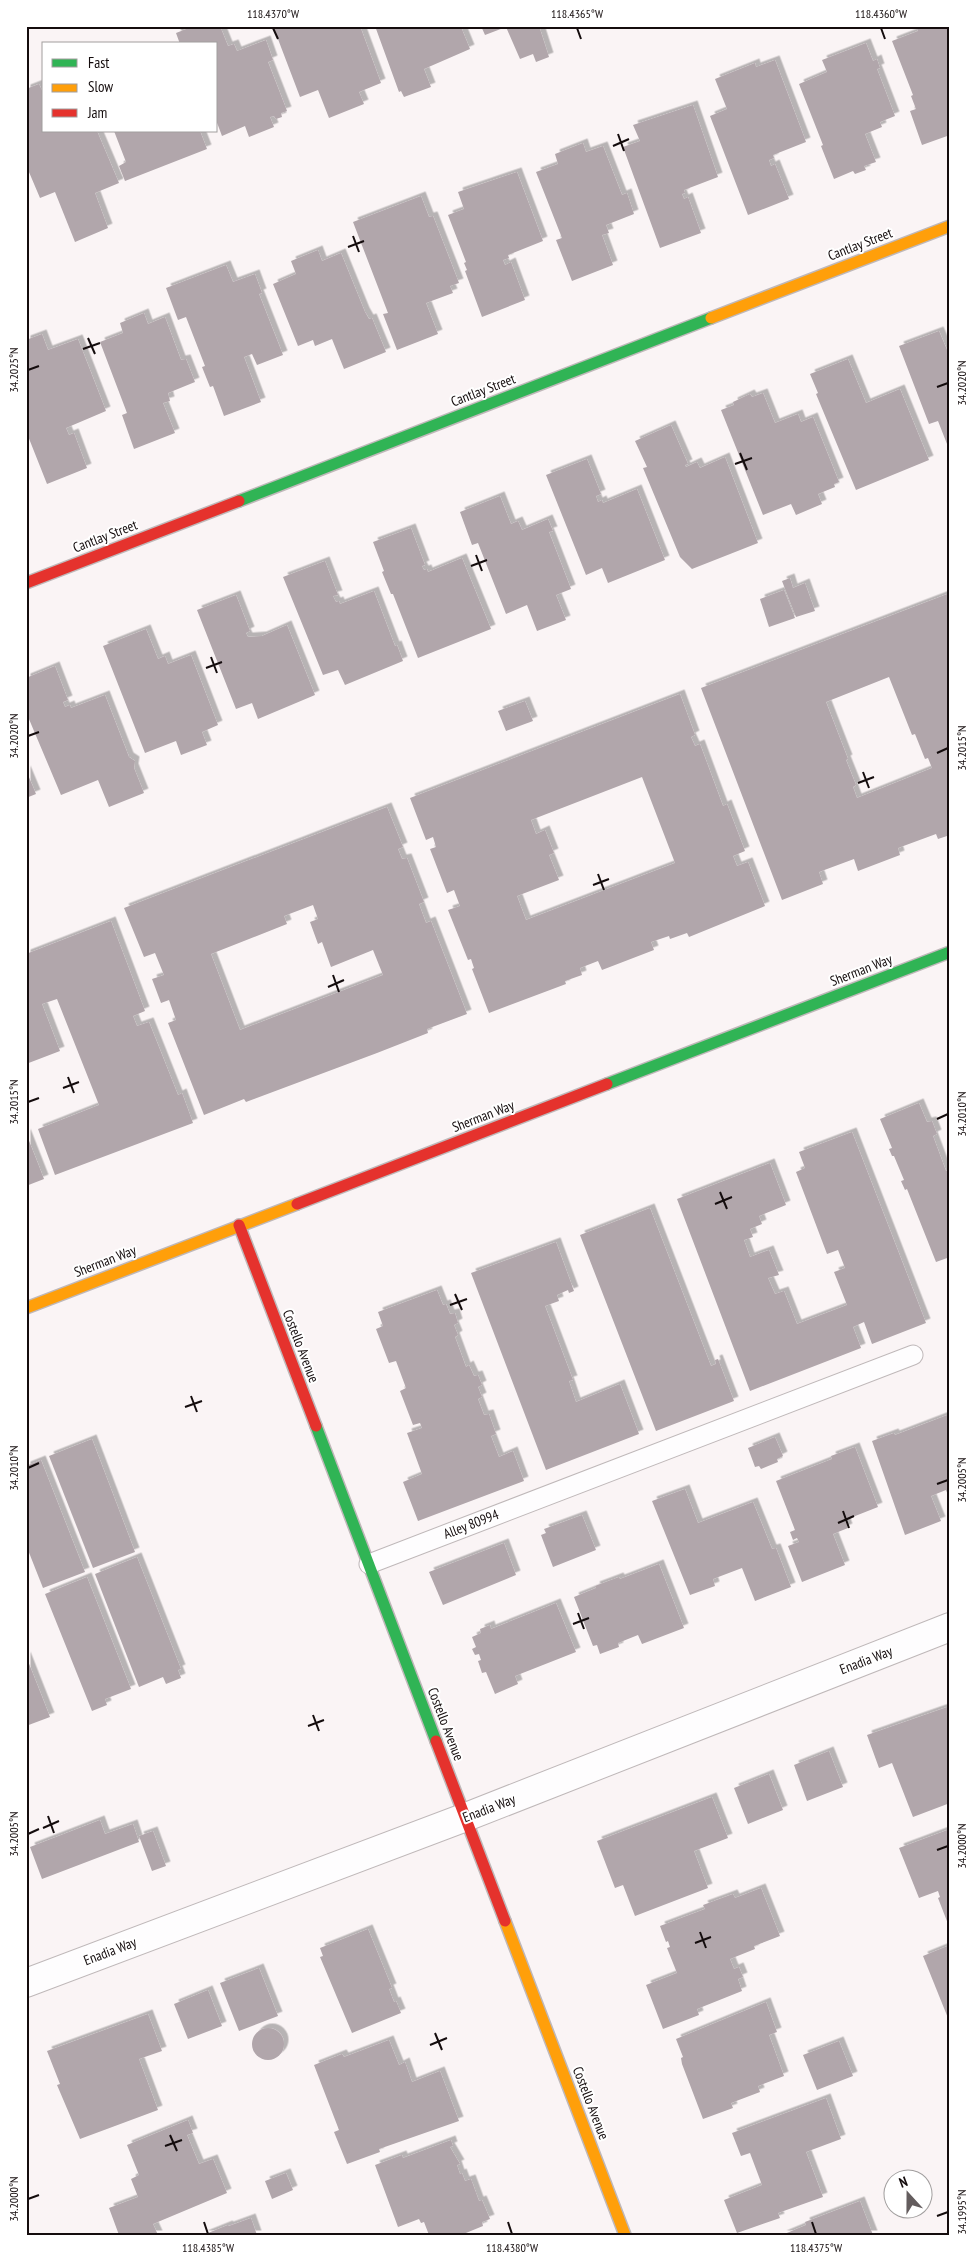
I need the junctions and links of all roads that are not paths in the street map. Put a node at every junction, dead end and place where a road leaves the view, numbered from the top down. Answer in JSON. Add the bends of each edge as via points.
{"nodes":[{"id":1,"x":950,"y":226,"type":"edge"},
{"id":2,"x":26,"y":583,"type":"edge"},
{"id":3,"x":950,"y":952,"type":"edge"},
{"id":4,"x":239,"y":1225,"type":"junction"},
{"id":5,"x":26,"y":1308,"type":"edge"},
{"id":6,"x":913,"y":1355,"type":"dead end"},
{"id":7,"x":369,"y":1564,"type":"junction"},
{"id":8,"x":950,"y":1627,"type":"edge"},
{"id":9,"x":466,"y":1817,"type":"junction"},
{"id":10,"x":26,"y":1983,"type":"edge"},
{"id":11,"x":625,"y":2235,"type":"edge"}],
"edges":[{"from":1,"to":2,"type":"street","name":"Cantlay Street"},
{"from":3,"to":4,"type":"street","name":"Sherman Way"},
{"from":4,"to":5,"type":"street","name":"Sherman Way"},
{"from":4,"to":7,"type":"street","name":"Costello Avenue"},
{"from":6,"to":7,"type":"lane","name":"Alley 80994"},
{"from":7,"to":9,"type":"street","name":"Costello Avenue"},
{"from":8,"to":9,"type":"street","name":"Enadia Way"},
{"from":9,"to":10,"type":"street","name":"Enadia Way"},
{"from":9,"to":11,"type":"street","name":"Costello Avenue"}]}
